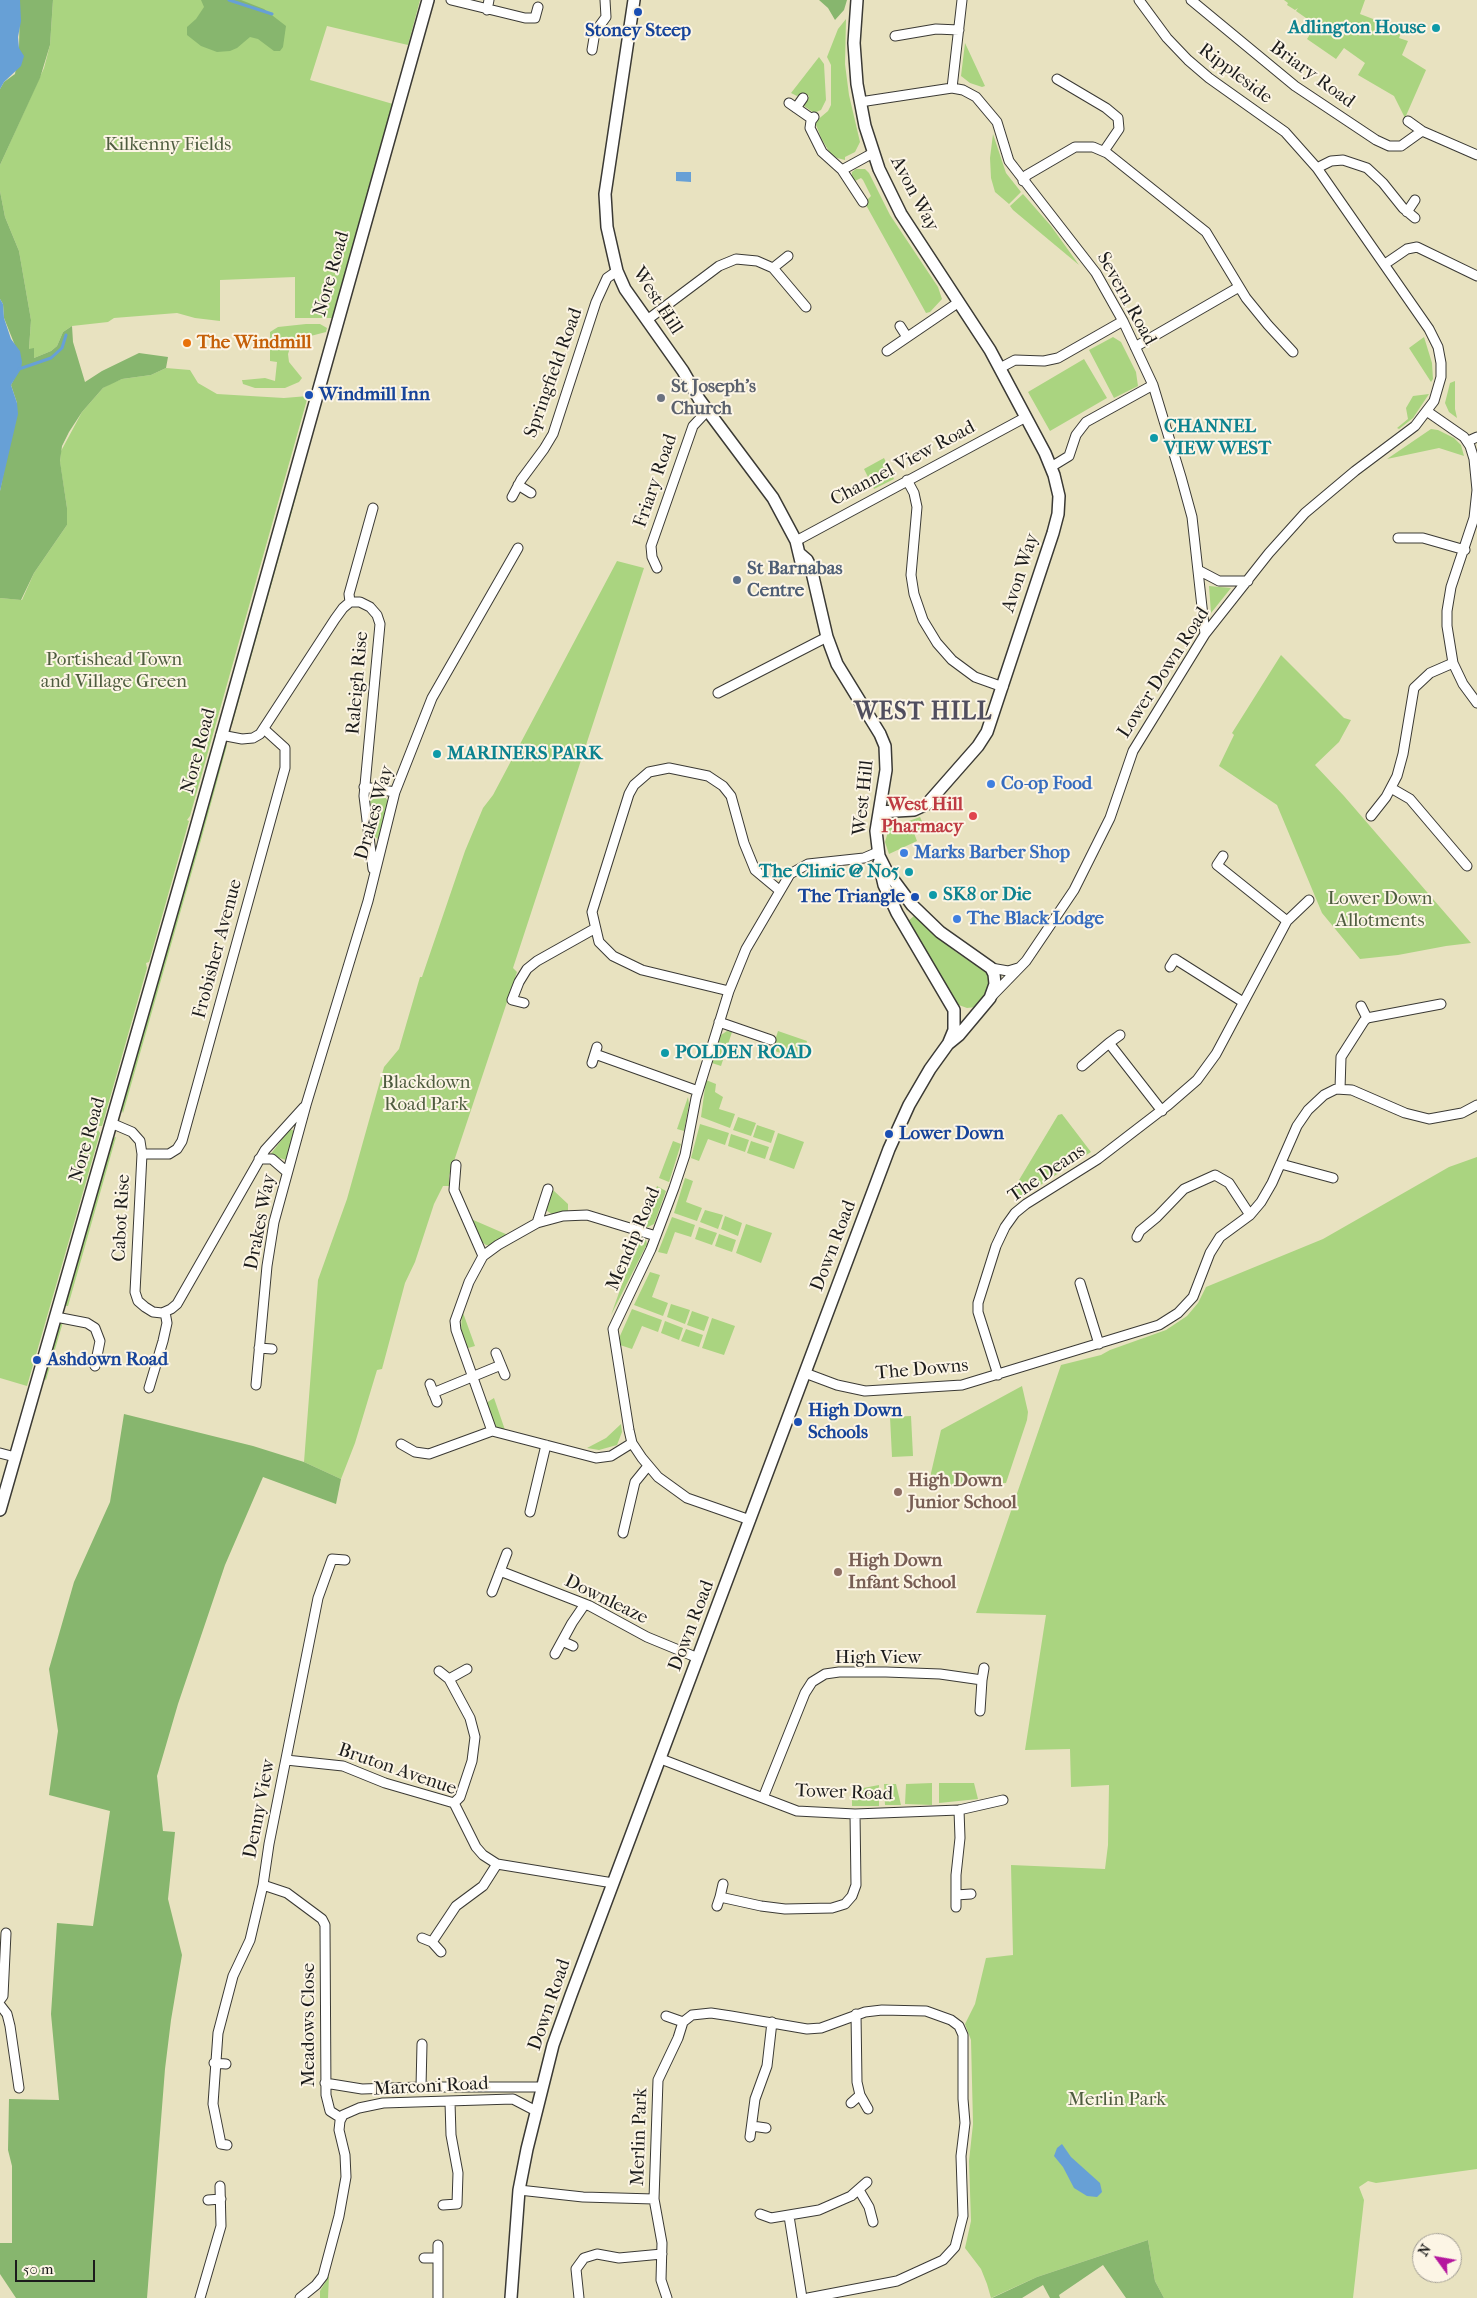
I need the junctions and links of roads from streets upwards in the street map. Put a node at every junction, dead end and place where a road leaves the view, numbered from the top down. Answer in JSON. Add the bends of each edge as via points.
{"nodes":[{"id":1,"x":428,"y":0,"type":"edge"},
{"id":2,"x":451,"y":0,"type":"edge"},
{"id":3,"x":489,"y":0,"type":"edge"},
{"id":4,"x":605,"y":0,"type":"edge"},
{"id":5,"x":634,"y":0,"type":"edge"},
{"id":6,"x":857,"y":0,"type":"edge"},
{"id":7,"x":962,"y":0,"type":"edge"},
{"id":8,"x":1191,"y":0,"type":"edge"},
{"id":9,"x":1143,"y":1,"type":"edge"},
{"id":10,"x":538,"y":7,"type":"dead end"},
{"id":11,"x":487,"y":10,"type":"junction"},
{"id":12,"x":908,"y":24,"type":"dead end"},
{"id":13,"x":959,"y":30,"type":"junction"},
{"id":14,"x":909,"y":33,"type":"junction"},
{"id":15,"x":895,"y":36,"type":"dead end"},
{"id":16,"x":592,"y":50,"type":"dead end"},
{"id":17,"x":1057,"y":79,"type":"dead end"},
{"id":18,"x":952,"y":88,"type":"junction"},
{"id":19,"x":803,"y":98,"type":"dead end"},
{"id":20,"x":860,"y":102,"type":"junction"},
{"id":21,"x":1408,"y":121,"type":"dead end"},
{"id":22,"x":1422,"y":131,"type":"junction"},
{"id":23,"x":1104,"y":151,"type":"junction"},
{"id":24,"x":873,"y":153,"type":"junction"},
{"id":25,"x":1477,"y":155,"type":"edge"},
{"id":26,"x":1317,"y":168,"type":"junction"},
{"id":27,"x":842,"y":170,"type":"junction"},
{"id":28,"x":1023,"y":181,"type":"junction"},
{"id":29,"x":1415,"y":200,"type":"dead end"},
{"id":30,"x":863,"y":202,"type":"dead end"},
{"id":31,"x":788,"y":256,"type":"dead end"},
{"id":32,"x":1385,"y":264,"type":"junction"},
{"id":33,"x":773,"y":268,"type":"junction"},
{"id":34,"x":617,"y":271,"type":"junction"},
{"id":35,"x":1477,"y":276,"type":"edge"},
{"id":36,"x":1239,"y":287,"type":"junction"},
{"id":37,"x":959,"y":302,"type":"junction"},
{"id":38,"x":806,"y":307,"type":"dead end"},
{"id":39,"x":647,"y":320,"type":"junction"},
{"id":40,"x":1123,"y":321,"type":"junction"},
{"id":41,"x":900,"y":326,"type":"dead end"},
{"id":42,"x":907,"y":337,"type":"junction"},
{"id":43,"x":1136,"y":347,"type":"junction"},
{"id":44,"x":887,"y":351,"type":"dead end"},
{"id":45,"x":1293,"y":352,"type":"dead end"},
{"id":46,"x":1000,"y":368,"type":"junction"},
{"id":47,"x":1153,"y":385,"type":"junction"},
{"id":48,"x":708,"y":410,"type":"junction"},
{"id":49,"x":1428,"y":412,"type":"junction"},
{"id":50,"x":1026,"y":417,"type":"junction"},
{"id":51,"x":1477,"y":438,"type":"edge"},
{"id":52,"x":1468,"y":442,"type":"junction"},
{"id":53,"x":1051,"y":467,"type":"junction"},
{"id":54,"x":907,"y":480,"type":"junction"},
{"id":55,"x":518,"y":485,"type":"junction"},
{"id":56,"x":531,"y":493,"type":"dead end"},
{"id":57,"x":512,"y":497,"type":"dead end"},
{"id":58,"x":1477,"y":503,"type":"edge"},
{"id":59,"x":374,"y":508,"type":"dead end"},
{"id":60,"x":1398,"y":538,"type":"dead end"},
{"id":61,"x":796,"y":540,"type":"junction"},
{"id":62,"x":518,"y":548,"type":"dead end"},
{"id":63,"x":1465,"y":550,"type":"junction"},
{"id":64,"x":657,"y":568,"type":"dead end"},
{"id":65,"x":1200,"y":571,"type":"junction"},
{"id":66,"x":1248,"y":580,"type":"junction"},
{"id":67,"x":350,"y":602,"type":"junction"},
{"id":68,"x":1205,"y":634,"type":"junction"},
{"id":69,"x":827,"y":637,"type":"junction"},
{"id":70,"x":1454,"y":663,"type":"junction"},
{"id":71,"x":1003,"y":688,"type":"junction"},
{"id":72,"x":718,"y":693,"type":"dead end"},
{"id":73,"x":1477,"y":703,"type":"edge"},
{"id":74,"x":264,"y":729,"type":"junction"},
{"id":75,"x":221,"y":735,"type":"junction"},
{"id":76,"x":364,"y":787,"type":"junction"},
{"id":77,"x":1391,"y":788,"type":"junction"},
{"id":78,"x":394,"y":792,"type":"junction"},
{"id":79,"x":880,"y":812,"type":"junction"},
{"id":80,"x":1371,"y":816,"type":"dead end"},
{"id":81,"x":879,"y":854,"type":"junction"},
{"id":82,"x":1222,"y":856,"type":"dead end"},
{"id":83,"x":1466,"y":859,"type":"dead end"},
{"id":84,"x":373,"y":881,"type":"junction"},
{"id":85,"x":779,"y":890,"type":"junction"},
{"id":86,"x":1309,"y":900,"type":"dead end"},
{"id":87,"x":912,"y":905,"type":"junction"},
{"id":88,"x":897,"y":913,"type":"junction"},
{"id":89,"x":1287,"y":921,"type":"junction"},
{"id":90,"x":594,"y":928,"type":"junction"},
{"id":91,"x":1175,"y":959,"type":"dead end"},
{"id":92,"x":1026,"y":961,"type":"junction"},
{"id":93,"x":991,"y":968,"type":"junction"},
{"id":94,"x":729,"y":990,"type":"junction"},
{"id":95,"x":988,"y":1001,"type":"junction"},
{"id":96,"x":1243,"y":1002,"type":"junction"},
{"id":97,"x":524,"y":1003,"type":"dead end"},
{"id":98,"x":1361,"y":1006,"type":"dead end"},
{"id":99,"x":1436,"y":1008,"type":"dead end"},
{"id":100,"x":954,"y":1010,"type":"junction"},
{"id":101,"x":1367,"y":1018,"type":"junction"},
{"id":102,"x":719,"y":1022,"type":"junction"},
{"id":103,"x":1120,"y":1035,"type":"dead end"},
{"id":104,"x":771,"y":1040,"type":"dead end"},
{"id":105,"x":1110,"y":1043,"type":"junction"},
{"id":106,"x":948,"y":1044,"type":"junction"},
{"id":107,"x":595,"y":1055,"type":"dead end"},
{"id":108,"x":1082,"y":1066,"type":"dead end"},
{"id":109,"x":1340,"y":1089,"type":"junction"},
{"id":110,"x":698,"y":1091,"type":"junction"},
{"id":111,"x":306,"y":1105,"type":"junction"},
{"id":112,"x":1477,"y":1105,"type":"edge"},
{"id":113,"x":1162,"y":1111,"type":"junction"},
{"id":114,"x":111,"y":1123,"type":"junction"},
{"id":115,"x":142,"y":1154,"type":"junction"},
{"id":116,"x":259,"y":1159,"type":"junction"},
{"id":117,"x":1281,"y":1164,"type":"junction"},
{"id":118,"x":456,"y":1166,"type":"dead end"},
{"id":119,"x":287,"y":1172,"type":"junction"},
{"id":120,"x":1324,"y":1186,"type":"dead end"},
{"id":121,"x":548,"y":1189,"type":"dead end"},
{"id":122,"x":1250,"y":1215,"type":"junction"},
{"id":123,"x":538,"y":1223,"type":"junction"},
{"id":124,"x":1137,"y":1231,"type":"dead end"},
{"id":125,"x":656,"y":1236,"type":"junction"},
{"id":126,"x":483,"y":1256,"type":"junction"},
{"id":127,"x":1080,"y":1283,"type":"dead end"},
{"id":128,"x":165,"y":1312,"type":"junction"},
{"id":129,"x":56,"y":1317,"type":"junction"},
{"id":130,"x":1099,"y":1344,"type":"junction"},
{"id":131,"x":260,"y":1348,"type":"junction"},
{"id":132,"x":272,"y":1349,"type":"dead end"},
{"id":133,"x":496,"y":1353,"type":"dead end"},
{"id":134,"x":501,"y":1365,"type":"junction"},
{"id":135,"x":95,"y":1366,"type":"dead end"},
{"id":136,"x":805,"y":1373,"type":"junction"},
{"id":137,"x":505,"y":1375,"type":"dead end"},
{"id":138,"x":998,"y":1375,"type":"junction"},
{"id":139,"x":473,"y":1377,"type":"junction"},
{"id":140,"x":256,"y":1385,"type":"dead end"},
{"id":141,"x":149,"y":1388,"type":"dead end"},
{"id":142,"x":437,"y":1402,"type":"dead end"},
{"id":143,"x":492,"y":1431,"type":"junction"},
{"id":144,"x":632,"y":1443,"type":"junction"},
{"id":145,"x":401,"y":1444,"type":"dead end"},
{"id":146,"x":546,"y":1445,"type":"junction"},
{"id":147,"x":0,"y":1453,"type":"edge"},
{"id":148,"x":15,"y":1457,"type":"junction"},
{"id":149,"x":648,"y":1466,"type":"junction"},
{"id":150,"x":0,"y":1510,"type":"edge"},
{"id":151,"x":530,"y":1512,"type":"dead end"},
{"id":152,"x":750,"y":1520,"type":"junction"},
{"id":153,"x":623,"y":1533,"type":"dead end"},
{"id":154,"x":507,"y":1553,"type":"dead end"},
{"id":155,"x":345,"y":1560,"type":"dead end"},
{"id":156,"x":500,"y":1571,"type":"junction"},
{"id":157,"x":492,"y":1592,"type":"dead end"},
{"id":158,"x":585,"y":1604,"type":"junction"},
{"id":159,"x":562,"y":1641,"type":"junction"},
{"id":160,"x":573,"y":1646,"type":"dead end"},
{"id":161,"x":555,"y":1654,"type":"dead end"},
{"id":162,"x":698,"y":1658,"type":"junction"},
{"id":163,"x":984,"y":1668,"type":"dead end"},
{"id":164,"x":467,"y":1669,"type":"dead end"},
{"id":165,"x":439,"y":1671,"type":"dead end"},
{"id":166,"x":449,"y":1679,"type":"junction"},
{"id":167,"x":982,"y":1680,"type":"junction"},
{"id":168,"x":980,"y":1711,"type":"dead end"},
{"id":169,"x":661,"y":1759,"type":"junction"},
{"id":170,"x":286,"y":1760,"type":"junction"},
{"id":171,"x":763,"y":1798,"type":"junction"},
{"id":172,"x":1003,"y":1800,"type":"dead end"},
{"id":173,"x":454,"y":1803,"type":"junction"},
{"id":174,"x":959,"y":1810,"type":"junction"},
{"id":175,"x":855,"y":1814,"type":"junction"},
{"id":176,"x":497,"y":1864,"type":"junction"},
{"id":177,"x":614,"y":1883,"type":"junction"},
{"id":178,"x":723,"y":1884,"type":"dead end"},
{"id":179,"x":263,"y":1885,"type":"junction"},
{"id":180,"x":971,"y":1894,"type":"dead end"},
{"id":181,"x":956,"y":1895,"type":"junction"},
{"id":182,"x":720,"y":1897,"type":"junction"},
{"id":183,"x":717,"y":1906,"type":"dead end"},
{"id":184,"x":956,"y":1907,"type":"dead end"},
{"id":185,"x":6,"y":1933,"type":"dead end"},
{"id":186,"x":422,"y":1938,"type":"dead end"},
{"id":187,"x":432,"y":1942,"type":"junction"},
{"id":188,"x":441,"y":1952,"type":"dead end"},
{"id":189,"x":0,"y":2000,"type":"edge"},
{"id":190,"x":0,"y":2004,"type":"edge"},
{"id":191,"x":856,"y":2014,"type":"junction"},
{"id":192,"x":666,"y":2016,"type":"dead end"},
{"id":193,"x":683,"y":2022,"type":"junction"},
{"id":194,"x":772,"y":2022,"type":"junction"},
{"id":195,"x":422,"y":2044,"type":"dead end"},
{"id":196,"x":214,"y":2064,"type":"junction"},
{"id":197,"x":226,"y":2064,"type":"dead end"},
{"id":198,"x":325,"y":2083,"type":"junction"},
{"id":199,"x":421,"y":2087,"type":"junction"},
{"id":200,"x":19,"y":2088,"type":"dead end"},
{"id":201,"x":542,"y":2088,"type":"junction"},
{"id":202,"x":860,"y":2095,"type":"junction"},
{"id":203,"x":450,"y":2102,"type":"junction"},
{"id":204,"x":850,"y":2103,"type":"dead end"},
{"id":205,"x":868,"y":2109,"type":"dead end"},
{"id":206,"x":536,"y":2111,"type":"junction"},
{"id":207,"x":341,"y":2118,"type":"junction"},
{"id":208,"x":752,"y":2126,"type":"junction"},
{"id":209,"x":766,"y":2128,"type":"dead end"},
{"id":210,"x":750,"y":2137,"type":"dead end"},
{"id":211,"x":227,"y":2144,"type":"dead end"},
{"id":212,"x":867,"y":2182,"type":"dead end"},
{"id":213,"x":220,"y":2186,"type":"dead end"},
{"id":214,"x":519,"y":2190,"type":"junction"},
{"id":215,"x":858,"y":2190,"type":"junction"},
{"id":216,"x":654,"y":2199,"type":"junction"},
{"id":217,"x":208,"y":2200,"type":"dead end"},
{"id":218,"x":221,"y":2200,"type":"junction"},
{"id":219,"x":443,"y":2205,"type":"dead end"},
{"id":220,"x":760,"y":2214,"type":"dead end"},
{"id":221,"x":789,"y":2216,"type":"junction"},
{"id":222,"x":873,"y":2222,"type":"dead end"},
{"id":223,"x":438,"y":2245,"type":"dead end"},
{"id":224,"x":662,"y":2254,"type":"junction"},
{"id":225,"x":424,"y":2258,"type":"dead end"},
{"id":226,"x":437,"y":2258,"type":"junction"},
{"id":227,"x":307,"y":2296,"type":"edge"},
{"id":228,"x":200,"y":2298,"type":"edge"},
{"id":229,"x":438,"y":2298,"type":"edge"},
{"id":230,"x":511,"y":2298,"type":"edge"},
{"id":231,"x":579,"y":2298,"type":"edge"},
{"id":232,"x":667,"y":2298,"type":"edge"},
{"id":233,"x":802,"y":2298,"type":"edge"},
{"id":234,"x":808,"y":2298,"type":"edge"}],
"edges":[{"from":1,"to":75,"type":"street","name":"Nore Road"},
{"from":2,"to":11,"type":"street"},
{"from":3,"to":11,"type":"street"},
{"from":4,"to":16,"type":"street","via":[[606,17],[595,32]]},
{"from":5,"to":34,"type":"street","name":"West Hill","via":[[605,194],[607,227]]},
{"from":6,"to":20,"type":"street","name":"Avon Way","via":[[854,43]]},
{"from":7,"to":13,"type":"street"},
{"from":8,"to":22,"type":"street","name":"Briary Road","via":[[1295,86],[1380,143],[1401,146]]},
{"from":9,"to":26,"type":"street","name":"Rippleside","via":[[1167,38],[1188,60],[1286,132]]},
{"from":10,"to":11,"type":"street","via":[[535,18]]},
{"from":12,"to":14,"type":"street"},
{"from":13,"to":14,"type":"street"},
{"from":13,"to":18,"type":"street"},
{"from":14,"to":15,"type":"street"},
{"from":17,"to":23,"type":"street","via":[[1118,118],[1119,127]]},
{"from":18,"to":20,"type":"street","name":"Severn Road"},
{"from":18,"to":28,"type":"street","name":"Severn Road","via":[[972,94],[988,109],[1000,128],[1008,159]]},
{"from":19,"to":27,"type":"street","via":[[792,106],[813,118],[810,128],[824,155]]},
{"from":20,"to":24,"type":"street","name":"Avon Way"},
{"from":21,"to":22,"type":"street"},
{"from":22,"to":25,"type":"street"},
{"from":23,"to":28,"type":"street","via":[[1088,146],[1075,147],[1027,175]]},
{"from":23,"to":36,"type":"street","via":[[1204,230]]},
{"from":24,"to":27,"type":"street","name":"Avon Way"},
{"from":24,"to":37,"type":"street","name":"Avon Way","via":[[897,207]]},
{"from":26,"to":29,"type":"street","via":[[1331,161],[1343,160],[1367,168],[1411,215]]},
{"from":26,"to":32,"type":"street","name":"Rippleside"},
{"from":27,"to":30,"type":"street"},
{"from":28,"to":40,"type":"street","name":"Severn Road","via":[[1096,273]]},
{"from":31,"to":33,"type":"street"},
{"from":32,"to":35,"type":"street","via":[[1407,249],[1417,248]]},
{"from":32,"to":49,"type":"street","name":"Rippleside","via":[[1438,347],[1441,378],[1437,396]]},
{"from":33,"to":38,"type":"street"},
{"from":33,"to":39,"type":"street","via":[[753,260],[736,259],[724,263]]},
{"from":34,"to":39,"type":"street","name":"West Hill","via":[[625,289]]},
{"from":34,"to":55,"type":"street","name":"Springfield Road","via":[[607,278],[598,296],[554,431]]},
{"from":36,"to":43,"type":"street"},
{"from":36,"to":45,"type":"street"},
{"from":37,"to":42,"type":"street"},
{"from":37,"to":46,"type":"street","name":"Avon Way"},
{"from":39,"to":48,"type":"street","name":"West Hill"},
{"from":40,"to":43,"type":"street","name":"Severn Road"},
{"from":40,"to":46,"type":"street","via":[[1058,358],[1019,360]]},
{"from":41,"to":42,"type":"street"},
{"from":42,"to":44,"type":"street"},
{"from":43,"to":47,"type":"street","name":"Severn Road"},
{"from":46,"to":50,"type":"street","name":"Avon Way"},
{"from":47,"to":53,"type":"street","via":[[1086,422],[1076,434],[1070,456]]},
{"from":47,"to":65,"type":"street","name":"Severn Road","via":[[1192,517]]},
{"from":48,"to":61,"type":"street","name":"West Hill","via":[[761,480]]},
{"from":48,"to":64,"type":"street","name":"Friary Road","via":[[693,426],[651,546]]},
{"from":49,"to":52,"type":"street","via":[[1459,432]]},
{"from":49,"to":66,"type":"street","name":"Lower Down Road","via":[[1410,431],[1305,513]]},
{"from":50,"to":53,"type":"street","name":"Avon Way"},
{"from":50,"to":54,"type":"street","name":"Channel View Road"},
{"from":51,"to":52,"type":"street"},
{"from":52,"to":58,"type":"street","via":[[1474,459]]},
{"from":53,"to":71,"type":"street","name":"Avon Way","via":[[1059,496],[1058,514]]},
{"from":54,"to":61,"type":"street","name":"Channel View Road"},
{"from":54,"to":71,"type":"street","via":[[918,507],[911,575],[923,620],[952,660],[975,677]]},
{"from":55,"to":56,"type":"street"},
{"from":55,"to":57,"type":"street","name":"Springfield Road"},
{"from":58,"to":63,"type":"street"},
{"from":59,"to":67,"type":"street","name":"Raleigh Rise","via":[[349,594]]},
{"from":60,"to":63,"type":"street","via":[[1409,535]]},
{"from":61,"to":69,"type":"street","name":"West Hill","via":[[800,554],[810,566]]},
{"from":62,"to":78,"type":"street","name":"Drakes Way","via":[[432,698]]},
{"from":63,"to":70,"type":"street","via":[[1451,587],[1447,611],[1448,639]]},
{"from":65,"to":66,"type":"street","via":[[1219,582]]},
{"from":65,"to":68,"type":"street","name":"Severn Road"},
{"from":66,"to":68,"type":"street","name":"Lower Down Road"},
{"from":67,"to":74,"type":"street","name":"Raleigh Rise","via":[[335,619]]},
{"from":67,"to":76,"type":"street","name":"Raleigh Rise","via":[[360,602],[372,608],[380,627]]},
{"from":68,"to":92,"type":"street","name":"Lower Down Road","via":[[1138,742],[1110,818],[1074,890]]},
{"from":69,"to":72,"type":"street"},
{"from":69,"to":79,"type":"street","name":"West Hill","via":[[837,664],[885,746],[886,770]]},
{"from":70,"to":73,"type":"street"},
{"from":70,"to":77,"type":"street","via":[[1430,673],[1413,690],[1404,754]]},
{"from":71,"to":79,"type":"street","name":"Avon Way","via":[[982,740],[934,796],[914,810]]},
{"from":74,"to":75,"type":"street","via":[[258,736],[249,738]]},
{"from":74,"to":115,"type":"street","name":"Frobisher Avenue","via":[[285,748],[285,768],[182,1141],[169,1154]]},
{"from":75,"to":114,"type":"street","name":"Nore Road"},
{"from":76,"to":78,"type":"street"},
{"from":76,"to":84,"type":"street","name":"Raleigh Rise"},
{"from":77,"to":80,"type":"street"},
{"from":77,"to":83,"type":"street","via":[[1410,799]]},
{"from":78,"to":84,"type":"street","name":"Drakes Way"},
{"from":79,"to":81,"type":"street","name":"West Hill","via":[[876,831]]},
{"from":81,"to":85,"type":"street","name":"Mendip Road","via":[[804,866],[790,874]]},
{"from":81,"to":87,"type":"street","name":"West Hill","via":[[886,870]]},
{"from":81,"to":88,"type":"street","name":"West Hill","via":[[883,882]]},
{"from":82,"to":89,"type":"street","via":[[1214,869]]},
{"from":84,"to":111,"type":"street","name":"Drakes Way"},
{"from":85,"to":90,"type":"street","via":[[755,870],[731,796],[725,787],[708,776],[672,768],[657,769],[641,777],[630,791],[592,910]]},
{"from":85,"to":94,"type":"street","name":"Mendip Road","via":[[743,955]]},
{"from":86,"to":89,"type":"street","name":"The Deans"},
{"from":87,"to":88,"type":"street"},
{"from":87,"to":93,"type":"street","name":"West Hill","via":[[940,932]]},
{"from":88,"to":100,"type":"street","name":"West Hill"},
{"from":89,"to":96,"type":"street","name":"The Deans"},
{"from":90,"to":94,"type":"street","via":[[601,946],[630,965]]},
{"from":90,"to":97,"type":"street","via":[[527,969],[512,1000]]},
{"from":91,"to":96,"type":"street"},
{"from":92,"to":93,"type":"street","via":[[1013,970]]},
{"from":92,"to":95,"type":"street","name":"Lower Down Road"},
{"from":93,"to":95,"type":"street","via":[[995,984]]},
{"from":94,"to":102,"type":"street","name":"Mendip Road"},
{"from":95,"to":100,"type":"street","via":[[970,1011]]},
{"from":95,"to":106,"type":"street","name":"Down Road"},
{"from":96,"to":113,"type":"street","name":"The Deans","via":[[1208,1066]]},
{"from":98,"to":101,"type":"street"},
{"from":99,"to":101,"type":"street"},
{"from":100,"to":106,"type":"street","via":[[954,1030]]},
{"from":101,"to":109,"type":"street","via":[[1341,1057]]},
{"from":102,"to":104,"type":"street"},
{"from":102,"to":110,"type":"street","name":"Mendip Road"},
{"from":103,"to":105,"type":"street"},
{"from":105,"to":108,"type":"street"},
{"from":105,"to":113,"type":"street"},
{"from":106,"to":136,"type":"street","name":"Down Road","via":[[918,1089],[898,1130]]},
{"from":107,"to":110,"type":"street"},
{"from":109,"to":112,"type":"street","via":[[1425,1118],[1454,1116]]},
{"from":109,"to":117,"type":"street","name":"The Downs","via":[[1324,1095],[1308,1110]]},
{"from":110,"to":125,"type":"street","name":"Mendip Road","via":[[685,1155]]},
{"from":111,"to":116,"type":"street","name":"Drakes Way"},
{"from":111,"to":119,"type":"street","name":"Drakes Way"},
{"from":113,"to":138,"type":"street","name":"The Deans","via":[[1098,1159],[1026,1204],[1005,1227],[978,1306]]},
{"from":114,"to":115,"type":"street","name":"Cabot Rise","via":[[135,1134]]},
{"from":114,"to":129,"type":"street","name":"Nore Road"},
{"from":115,"to":128,"type":"street","name":"Cabot Rise","via":[[135,1292],[140,1304],[148,1310]]},
{"from":116,"to":119,"type":"street","via":[[272,1159]]},
{"from":116,"to":128,"type":"street","via":[[177,1304]]},
{"from":117,"to":120,"type":"street","via":[[1328,1177]]},
{"from":117,"to":122,"type":"street","name":"The Downs","via":[[1268,1193]]},
{"from":118,"to":126,"type":"street","via":[[454,1190]]},
{"from":119,"to":131,"type":"street","name":"Drakes Way","via":[[269,1253]]},
{"from":121,"to":123,"type":"street"},
{"from":122,"to":124,"type":"street","via":[[1232,1187],[1222,1176],[1215,1175],[1186,1187]]},
{"from":122,"to":130,"type":"street","name":"The Downs","via":[[1220,1237],[1210,1253],[1198,1288],[1178,1313],[1159,1325]]},
{"from":123,"to":125,"type":"street","via":[[563,1216],[587,1215]]},
{"from":123,"to":126,"type":"street"},
{"from":125,"to":144,"type":"street","name":"Mendip Road","via":[[613,1329]]},
{"from":126,"to":139,"type":"street","via":[[469,1282],[455,1321]]},
{"from":127,"to":130,"type":"street"},
{"from":128,"to":141,"type":"street","via":[[167,1319],[158,1376]]},
{"from":129,"to":135,"type":"street","via":[[87,1323],[95,1328],[100,1340]]},
{"from":129,"to":148,"type":"street","name":"Nore Road"},
{"from":130,"to":138,"type":"street","name":"The Downs"},
{"from":131,"to":132,"type":"street"},
{"from":131,"to":140,"type":"street","name":"Drakes Way"},
{"from":133,"to":134,"type":"street"},
{"from":134,"to":137,"type":"street"},
{"from":134,"to":139,"type":"street"},
{"from":136,"to":138,"type":"street","name":"The Downs","via":[[865,1391],[962,1385]]},
{"from":136,"to":152,"type":"street","name":"Down Road"},
{"from":139,"to":142,"type":"street","via":[[431,1389]]},
{"from":139,"to":143,"type":"street"},
{"from":143,"to":145,"type":"street","via":[[429,1454],[415,1452]]},
{"from":143,"to":146,"type":"street"},
{"from":144,"to":146,"type":"street","via":[[618,1453],[602,1458]]},
{"from":144,"to":149,"type":"street","name":"Mendip Road"},
{"from":146,"to":151,"type":"street"},
{"from":147,"to":148,"type":"street"},
{"from":148,"to":150,"type":"street","name":"Nore Road"},
{"from":149,"to":152,"type":"street","name":"Mendip Road","via":[[663,1481],[692,1500]]},
{"from":149,"to":153,"type":"street","via":[[635,1482]]},
{"from":152,"to":162,"type":"street","name":"Down Road"},
{"from":154,"to":156,"type":"street"},
{"from":155,"to":170,"type":"street","name":"Denny View","via":[[330,1558],[314,1612]]},
{"from":156,"to":157,"type":"street"},
{"from":156,"to":158,"type":"street","name":"Downleaze"},
{"from":158,"to":159,"type":"street"},
{"from":158,"to":162,"type":"street","name":"Downleaze","via":[[647,1637]]},
{"from":159,"to":160,"type":"street"},
{"from":159,"to":161,"type":"street"},
{"from":162,"to":169,"type":"street","name":"Down Road"},
{"from":163,"to":167,"type":"street"},
{"from":164,"to":166,"type":"street"},
{"from":165,"to":166,"type":"street"},
{"from":166,"to":173,"type":"street","via":[[470,1718],[475,1737],[472,1761],[460,1797]]},
{"from":167,"to":168,"type":"street"},
{"from":167,"to":171,"type":"street","name":"High View","via":[[940,1674],[877,1672],[839,1672],[820,1676],[801,1700]]},
{"from":169,"to":171,"type":"street","name":"Tower Road"},
{"from":169,"to":177,"type":"street","name":"Down Road"},
{"from":170,"to":173,"type":"street","name":"Bruton Avenue","via":[[343,1766],[385,1783]]},
{"from":170,"to":179,"type":"street","name":"Denny View"},
{"from":171,"to":175,"type":"street","name":"Tower Road","via":[[794,1810]]},
{"from":172,"to":174,"type":"street","name":"Tower Road"},
{"from":173,"to":176,"type":"street","name":"Bruton Avenue","via":[[476,1847]]},
{"from":174,"to":175,"type":"street","name":"Tower Road"},
{"from":174,"to":181,"type":"street"},
{"from":175,"to":182,"type":"street","via":[[856,1885],[845,1904],[832,1908],[785,1909]]},
{"from":176,"to":177,"type":"street","name":"Bruton Avenue"},
{"from":176,"to":187,"type":"street","via":[[483,1886],[456,1906]]},
{"from":177,"to":201,"type":"street","name":"Down Road","via":[[553,2045]]},
{"from":178,"to":182,"type":"street"},
{"from":179,"to":196,"type":"street","name":"Denny View","via":[[249,1942],[233,1976],[225,2004]]},
{"from":179,"to":198,"type":"street","name":"Meadows Close","via":[[287,1893],[329,1923]]},
{"from":180,"to":181,"type":"street"},
{"from":181,"to":184,"type":"street"},
{"from":182,"to":183,"type":"street"},
{"from":185,"to":189,"type":"street","via":[[3,1996]]},
{"from":186,"to":187,"type":"street"},
{"from":187,"to":188,"type":"street"},
{"from":190,"to":200,"type":"street","via":[[10,2026]]},
{"from":191,"to":194,"type":"street","via":[[814,2028]]},
{"from":191,"to":202,"type":"street"},
{"from":191,"to":234,"type":"street","via":[[882,2010],[926,2011],[951,2020],[961,2029],[965,2123],[961,2156],[961,2223],[950,2254],[926,2269],[883,2285]]},
{"from":192,"to":193,"type":"street"},
{"from":193,"to":194,"type":"street","via":[[692,2015],[710,2013]]},
{"from":193,"to":216,"type":"street","name":"Merlin Park","via":[[658,2080]]},
{"from":194,"to":208,"type":"street","via":[[767,2066],[755,2099]]},
{"from":195,"to":199,"type":"street"},
{"from":196,"to":197,"type":"street"},
{"from":196,"to":211,"type":"street","name":"Denny View","via":[[214,2109],[221,2144]]},
{"from":198,"to":199,"type":"street","via":[[362,2089]]},
{"from":198,"to":207,"type":"street","name":"Meadows Close","via":[[330,2110]]},
{"from":199,"to":201,"type":"street"},
{"from":201,"to":206,"type":"street","name":"Down Road"},
{"from":202,"to":204,"type":"street"},
{"from":202,"to":205,"type":"street"},
{"from":203,"to":206,"type":"street","name":"Marconi Road","via":[[513,2100]]},
{"from":203,"to":207,"type":"street","name":"Marconi Road","via":[[383,2103],[353,2110]]},
{"from":203,"to":219,"type":"street","via":[[451,2135],[458,2170],[457,2204]]},
{"from":206,"to":214,"type":"street","name":"Down Road"},
{"from":207,"to":227,"type":"street","via":[[339,2130],[346,2164],[344,2189],[325,2271]]},
{"from":208,"to":209,"type":"street"},
{"from":208,"to":210,"type":"street"},
{"from":212,"to":215,"type":"street"},
{"from":213,"to":218,"type":"street"},
{"from":214,"to":216,"type":"street","name":"Merlin Park","via":[[583,2197]]},
{"from":214,"to":230,"type":"street","name":"Down Road"},
{"from":215,"to":221,"type":"street","via":[[835,2205]]},
{"from":215,"to":222,"type":"street"},
{"from":216,"to":224,"type":"street","name":"Merlin Park"},
{"from":217,"to":218,"type":"street"},
{"from":218,"to":228,"type":"street","via":[[220,2232]]},
{"from":220,"to":221,"type":"street","via":[[771,2218]]},
{"from":221,"to":233,"type":"street"},
{"from":223,"to":226,"type":"street"},
{"from":224,"to":231,"type":"street","via":[[619,2258],[597,2254],[584,2258],[576,2269]]},
{"from":224,"to":232,"type":"street","name":"Merlin Park","via":[[661,2280]]},
{"from":225,"to":226,"type":"street"},
{"from":226,"to":229,"type":"street"}]}
